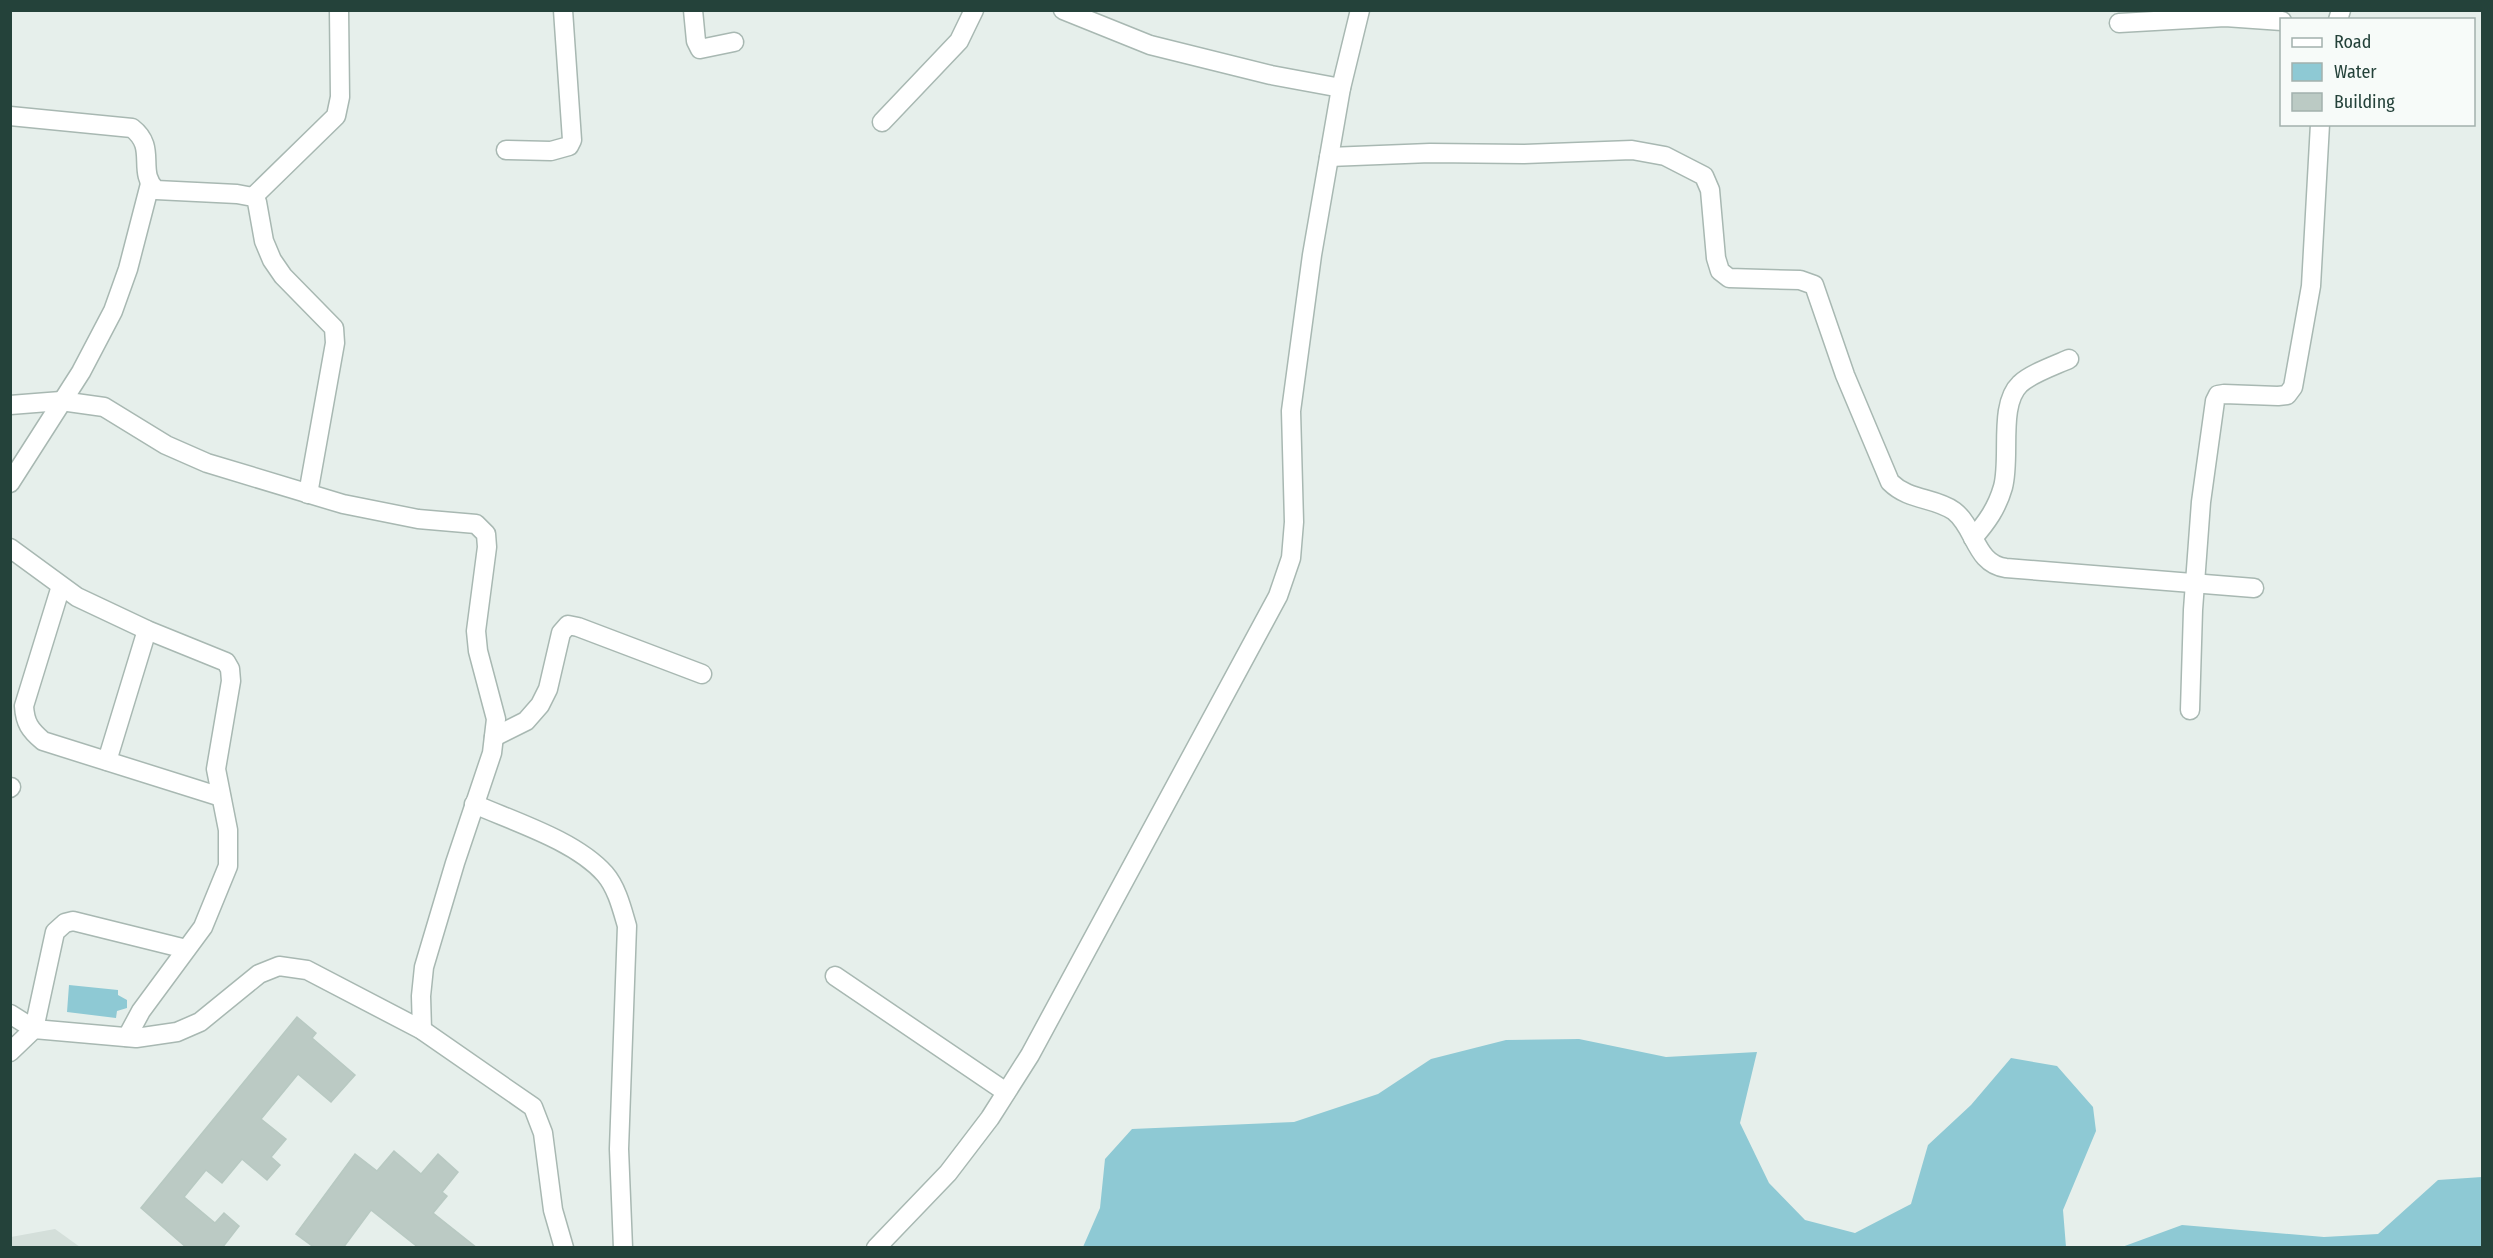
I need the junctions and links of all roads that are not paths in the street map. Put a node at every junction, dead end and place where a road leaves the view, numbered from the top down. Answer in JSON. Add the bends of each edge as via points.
{"nodes":[{"id":1,"x":339,"y":10,"type":"edge"},
{"id":2,"x":563,"y":10,"type":"edge"},
{"id":3,"x":693,"y":10,"type":"edge"},
{"id":4,"x":974,"y":10,"type":"edge"},
{"id":5,"x":1063,"y":10,"type":"edge"},
{"id":6,"x":1360,"y":10,"type":"edge"},
{"id":7,"x":2280,"y":21,"type":"edge"},
{"id":8,"x":2119,"y":23,"type":"dead end"},
{"id":9,"x":734,"y":42,"type":"dead end"},
{"id":10,"x":1341,"y":88,"type":"junction"},
{"id":11,"x":10,"y":116,"type":"edge"},
{"id":12,"x":882,"y":122,"type":"dead end"},
{"id":13,"x":2320,"y":126,"type":"edge"},
{"id":14,"x":506,"y":150,"type":"dead end"},
{"id":15,"x":1329,"y":157,"type":"junction"},
{"id":16,"x":150,"y":184,"type":"junction"},
{"id":17,"x":253,"y":197,"type":"junction"},
{"id":18,"x":2069,"y":358,"type":"dead end"},
{"id":19,"x":62,"y":400,"type":"junction"},
{"id":20,"x":10,"y":405,"type":"edge"},
{"id":21,"x":10,"y":483,"type":"edge"},
{"id":22,"x":308,"y":494,"type":"junction"},
{"id":23,"x":1973,"y":538,"type":"junction"},
{"id":24,"x":10,"y":548,"type":"edge"},
{"id":25,"x":2195,"y":582,"type":"junction"},
{"id":26,"x":62,"y":586,"type":"junction"},
{"id":27,"x":2254,"y":588,"type":"dead end"},
{"id":28,"x":147,"y":630,"type":"junction"},
{"id":29,"x":702,"y":675,"type":"dead end"},
{"id":30,"x":2190,"y":710,"type":"dead end"},
{"id":31,"x":494,"y":737,"type":"junction"},
{"id":32,"x":107,"y":761,"type":"junction"},
{"id":33,"x":220,"y":797,"type":"junction"},
{"id":34,"x":474,"y":804,"type":"junction"},
{"id":35,"x":186,"y":949,"type":"junction"},
{"id":36,"x":835,"y":976,"type":"dead end"},
{"id":37,"x":10,"y":1014,"type":"edge"},
{"id":38,"x":34,"y":1029,"type":"junction"},
{"id":39,"x":422,"y":1030,"type":"junction"},
{"id":40,"x":126,"y":1037,"type":"junction"},
{"id":41,"x":10,"y":1052,"type":"edge"},
{"id":42,"x":1006,"y":1092,"type":"junction"},
{"id":43,"x":564,"y":1248,"type":"edge"},
{"id":44,"x":622,"y":1248,"type":"edge"},
{"id":45,"x":876,"y":1248,"type":"edge"}],
"edges":[{"from":1,"to":17,"type":"street","via":[[340,97],[336,116]]},
{"from":2,"to":14,"type":"street","via":[[572,140],[569,146],[551,151]]},
{"from":3,"to":9,"type":"street","via":[[700,49]]},
{"from":4,"to":12,"type":"street","via":[[959,41]]},
{"from":5,"to":10,"type":"street","via":[[1150,45]]},
{"from":6,"to":10,"type":"street"},
{"from":7,"to":8,"type":"street","via":[[2225,16]]},
{"from":10,"to":15,"type":"street"},
{"from":11,"to":16,"type":"street","via":[[132,128],[143,136]]},
{"from":13,"to":25,"type":"street","via":[[2314,251],[2293,387],[2278,396],[2218,395],[2201,502]]},
{"from":15,"to":23,"type":"street","via":[[1632,150],[1665,156],[1691,168],[1704,176],[1710,190],[1720,270],[1729,278],[1800,280],[1814,285],[1845,375],[1890,482],[1899,492],[1952,510]]},
{"from":15,"to":42,"type":"street","via":[[1291,411],[1291,558],[1278,596],[1086,953]]},
{"from":16,"to":17,"type":"street","via":[[156,190]]},
{"from":16,"to":19,"type":"street","via":[[113,311]]},
{"from":17,"to":22,"type":"street","via":[[272,260],[334,328],[335,343]]},
{"from":18,"to":23,"type":"street","via":[[2021,382],[2010,396],[2003,486],[1991,517]]},
{"from":19,"to":20,"type":"street"},
{"from":19,"to":21,"type":"street"},
{"from":19,"to":22,"type":"street","via":[[104,407],[166,446],[207,464]]},
{"from":22,"to":31,"type":"street","via":[[418,519],[476,524],[486,534],[476,631],[496,719]]},
{"from":23,"to":25,"type":"street","via":[[1987,561],[1995,566]]},
{"from":24,"to":26,"type":"street"},
{"from":25,"to":27,"type":"street"},
{"from":25,"to":30,"type":"street"},
{"from":26,"to":28,"type":"street"},
{"from":26,"to":32,"type":"street","via":[[24,706],[25,721],[43,741]]},
{"from":28,"to":32,"type":"street"},
{"from":28,"to":33,"type":"street","via":[[226,662],[230,669],[216,769]]},
{"from":29,"to":31,"type":"street","via":[[568,625],[561,633],[548,689],[540,705],[526,721]]},
{"from":31,"to":34,"type":"street"},
{"from":32,"to":33,"type":"street"},
{"from":33,"to":35,"type":"street","via":[[228,830],[228,866],[203,927]]},
{"from":34,"to":39,"type":"street","via":[[424,967]]},
{"from":34,"to":44,"type":"street","via":[[559,841],[591,862],[606,876],[620,904],[627,926],[619,1149]]},
{"from":35,"to":38,"type":"street","via":[[73,921],[65,923],[56,932]]},
{"from":35,"to":40,"type":"street"},
{"from":36,"to":42,"type":"street"},
{"from":37,"to":38,"type":"street"},
{"from":38,"to":40,"type":"street"},
{"from":38,"to":41,"type":"street"},
{"from":39,"to":40,"type":"street","via":[[307,970],[279,966],[259,974],[200,1022],[177,1032]]},
{"from":39,"to":43,"type":"street","via":[[533,1107],[543,1133],[553,1210]]},
{"from":42,"to":45,"type":"street","via":[[948,1173]]}]}
